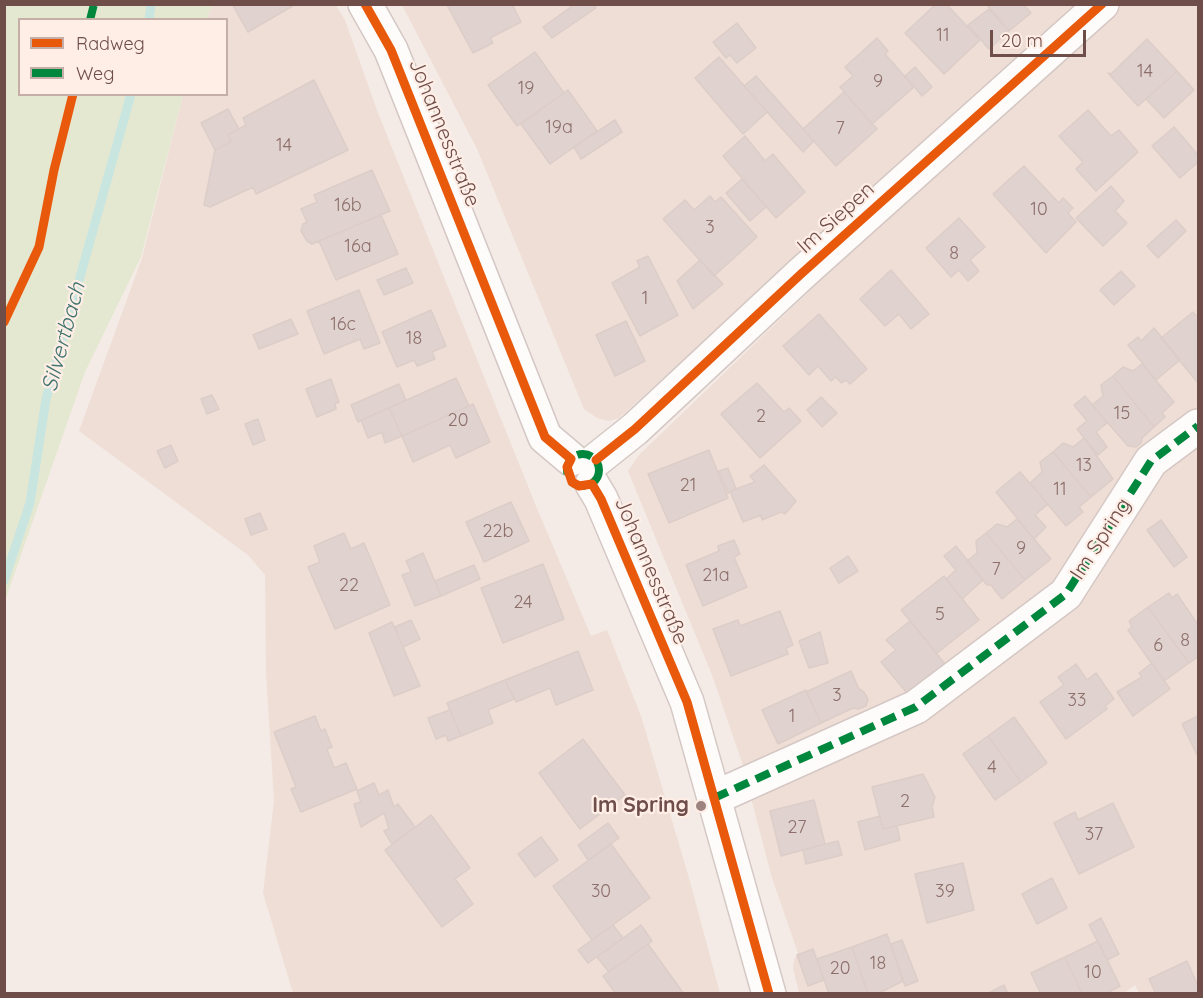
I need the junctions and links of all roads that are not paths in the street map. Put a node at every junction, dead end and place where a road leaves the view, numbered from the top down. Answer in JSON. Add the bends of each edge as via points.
{"nodes":[{"id":1,"x":364,"y":4,"type":"edge"},
{"id":2,"x":1102,"y":4,"type":"edge"},
{"id":3,"x":1198,"y":426,"type":"edge"},
{"id":4,"x":586,"y":467,"type":"junction"},
{"id":5,"x":714,"y":798,"type":"junction"},
{"id":6,"x":769,"y":993,"type":"edge"}],
"edges":[{"from":1,"to":4,"type":"street","name":"Johannesstraße","via":[[391,50],[545,437]]},
{"from":2,"to":4,"type":"street","name":"Im Siepen","via":[[629,434]]},
{"from":3,"to":5,"type":"street","name":"Im Spring","via":[[1151,461],[1066,594],[916,707]]},
{"from":4,"to":5,"type":"street","name":"Johannesstraße","via":[[687,702]]},
{"from":5,"to":6,"type":"street","name":"Johannesstraße"}]}
